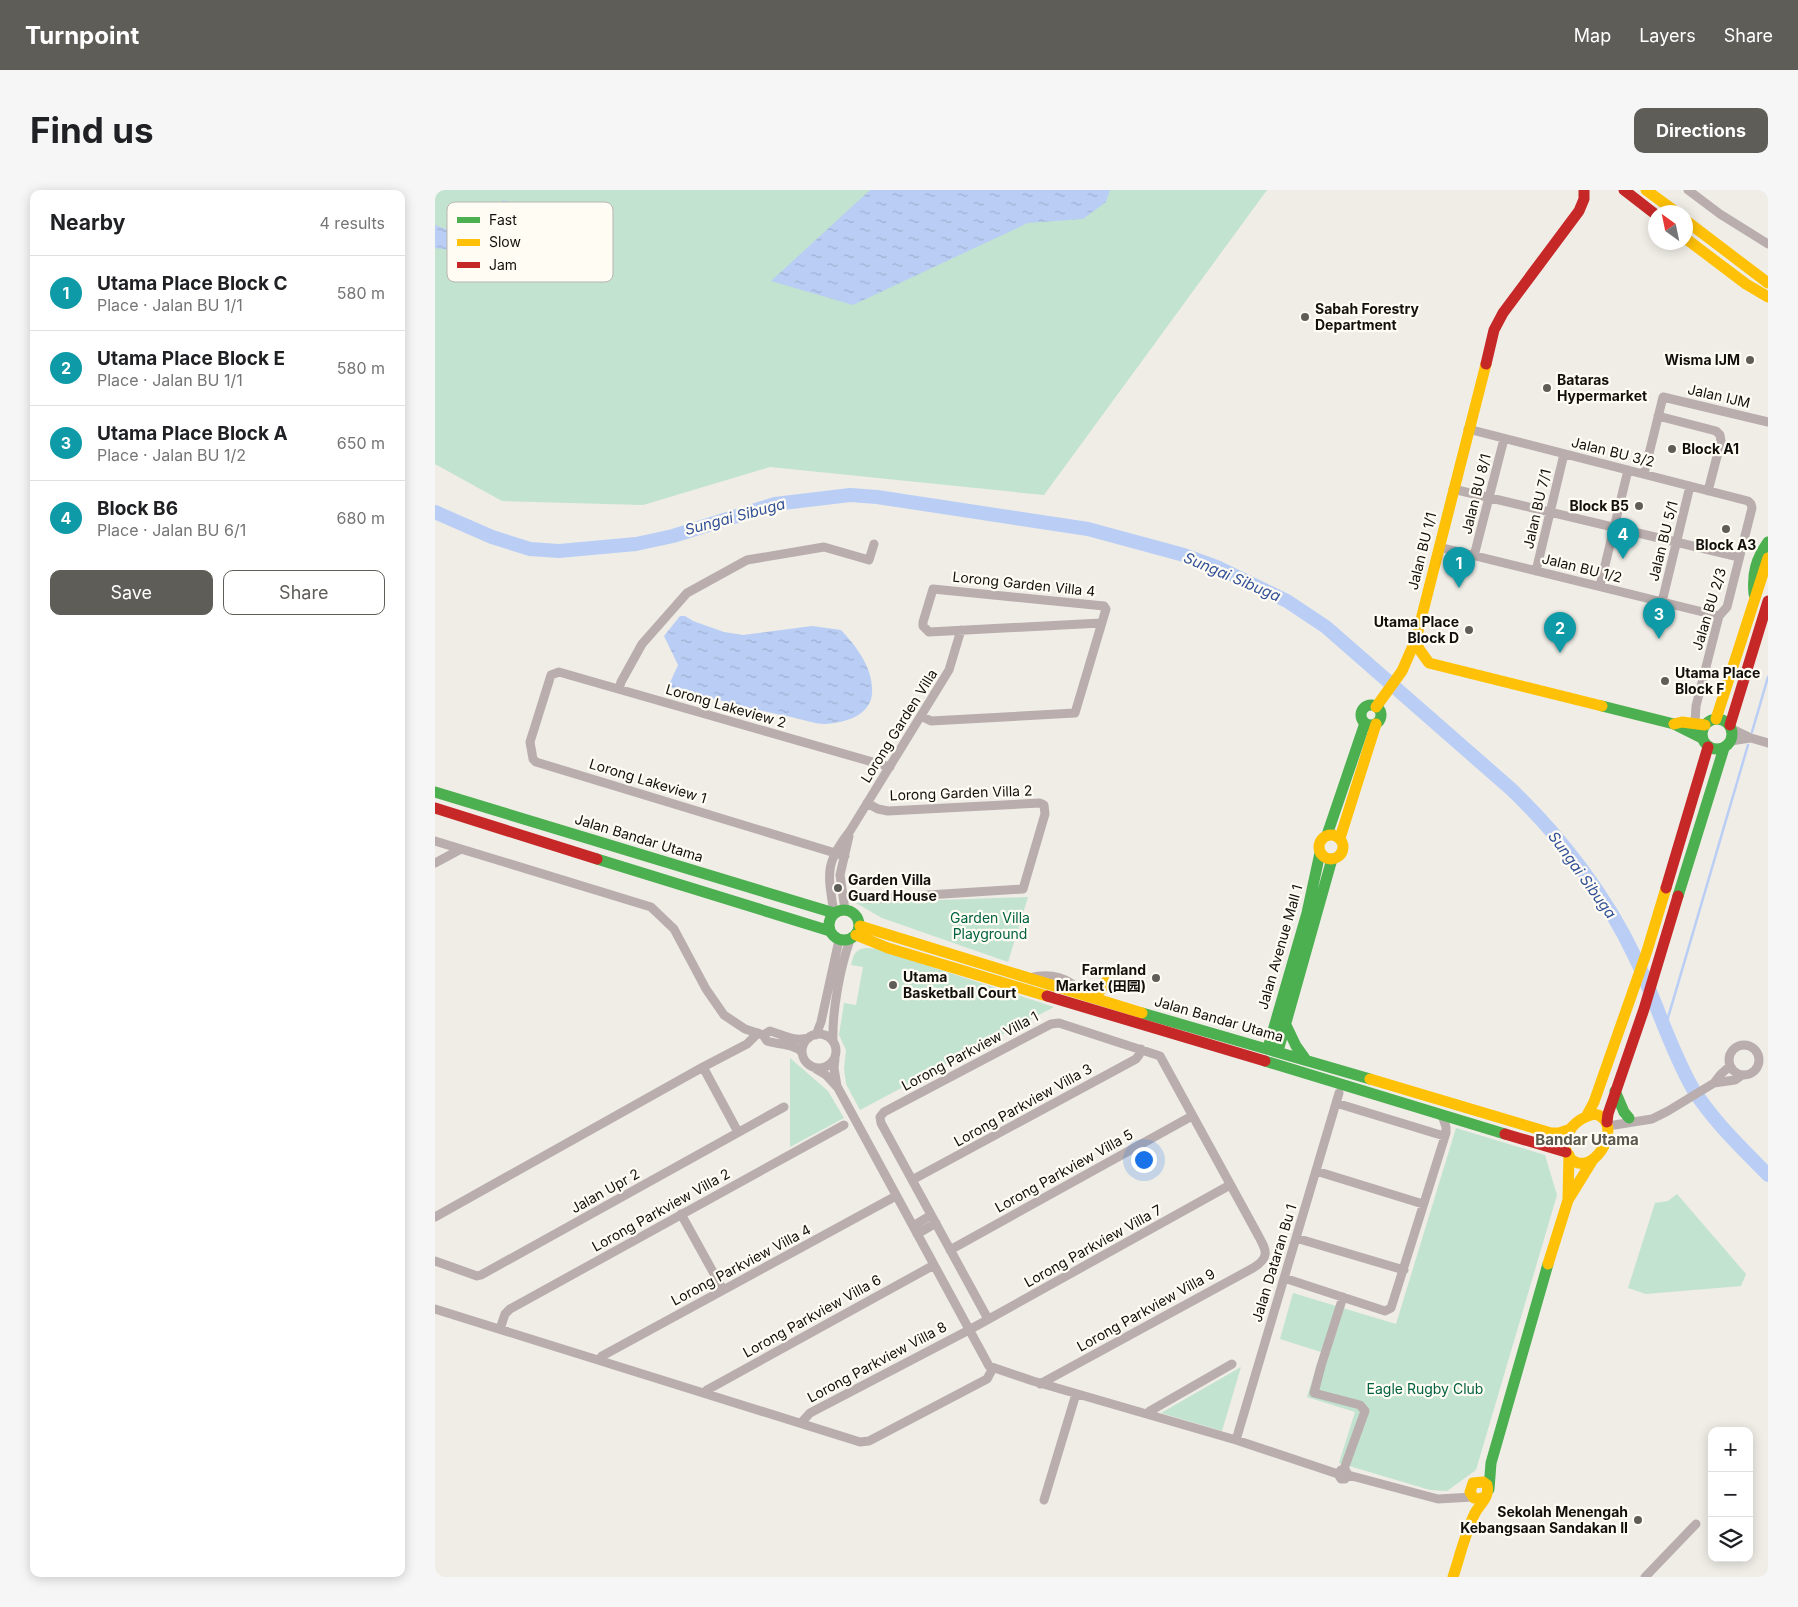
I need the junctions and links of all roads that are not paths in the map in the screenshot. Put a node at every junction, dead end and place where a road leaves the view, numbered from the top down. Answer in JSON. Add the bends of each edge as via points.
{"nodes":[{"id":1,"x":1584,"y":190,"type":"edge"},
{"id":2,"x":1624,"y":190,"type":"edge"},
{"id":3,"x":1646,"y":190,"type":"edge"},
{"id":4,"x":1688,"y":190,"type":"edge"},
{"id":5,"x":1666,"y":205,"type":"edge"},
{"id":6,"x":1648,"y":209,"type":"edge"},
{"id":7,"x":1693,"y":226,"type":"edge"},
{"id":8,"x":1693,"y":244,"type":"edge"},
{"id":9,"x":1768,"y":244,"type":"edge"},
{"id":10,"x":1738,"y":260,"type":"junction"},
{"id":11,"x":1768,"y":267,"type":"edge"},
{"id":12,"x":1724,"y":268,"type":"junction"},
{"id":13,"x":1767,"y":285,"type":"edge"},
{"id":14,"x":1768,"y":309,"type":"edge"},
{"id":15,"x":1658,"y":416,"type":"junction"},
{"id":16,"x":1768,"y":422,"type":"edge"},
{"id":17,"x":1468,"y":430,"type":"junction"},
{"id":18,"x":1504,"y":439,"type":"junction"},
{"id":19,"x":1564,"y":454,"type":"junction"},
{"id":20,"x":1628,"y":470,"type":"junction"},
{"id":21,"x":1644,"y":474,"type":"junction"},
{"id":22,"x":1690,"y":486,"type":"junction"},
{"id":23,"x":1453,"y":489,"type":"junction"},
{"id":24,"x":1708,"y":491,"type":"junction"},
{"id":25,"x":1489,"y":498,"type":"junction"},
{"id":26,"x":1751,"y":504,"type":"joint"},
{"id":27,"x":1550,"y":512,"type":"junction"},
{"id":28,"x":1614,"y":527,"type":"junction"},
{"id":29,"x":1677,"y":542,"type":"junction"},
{"id":30,"x":1768,"y":542,"type":"edge"},
{"id":31,"x":874,"y":544,"type":"dead end"},
{"id":32,"x":1439,"y":547,"type":"junction"},
{"id":33,"x":1474,"y":556,"type":"junction"},
{"id":34,"x":1739,"y":557,"type":"junction"},
{"id":35,"x":1768,"y":558,"type":"edge"},
{"id":36,"x":1536,"y":571,"type":"junction"},
{"id":37,"x":1600,"y":586,"type":"junction"},
{"id":38,"x":1755,"y":599,"type":"junction"},
{"id":39,"x":1768,"y":601,"type":"edge"},
{"id":40,"x":1662,"y":602,"type":"junction"},
{"id":41,"x":1719,"y":616,"type":"junction"},
{"id":42,"x":1101,"y":623,"type":"junction"},
{"id":43,"x":961,"y":630,"type":"junction"},
{"id":44,"x":1416,"y":639,"type":"junction"},
{"id":45,"x":1426,"y":660,"type":"junction"},
{"id":46,"x":1404,"y":667,"type":"junction"},
{"id":47,"x":555,"y":672,"type":"joint"},
{"id":48,"x":619,"y":689,"type":"junction"},
{"id":49,"x":1377,"y":707,"type":"junction"},
{"id":50,"x":921,"y":716,"type":"junction"},
{"id":51,"x":1716,"y":719,"type":"junction"},
{"id":52,"x":1370,"y":724,"type":"junction"},
{"id":53,"x":1674,"y":724,"type":"junction"},
{"id":54,"x":1700,"y":724,"type":"junction"},
{"id":55,"x":1730,"y":736,"type":"junction"},
{"id":56,"x":1705,"y":743,"type":"junction"},
{"id":57,"x":1768,"y":743,"type":"edge"},
{"id":58,"x":889,"y":768,"type":"junction"},
{"id":59,"x":435,"y":792,"type":"edge"},
{"id":60,"x":867,"y":803,"type":"junction"},
{"id":61,"x":435,"y":808,"type":"edge"},
{"id":62,"x":850,"y":831,"type":"junction"},
{"id":63,"x":1327,"y":835,"type":"junction"},
{"id":64,"x":1340,"y":838,"type":"junction"},
{"id":65,"x":435,"y":841,"type":"edge"},
{"id":66,"x":461,"y":849,"type":"junction"},
{"id":67,"x":835,"y":852,"type":"junction"},
{"id":68,"x":1320,"y":853,"type":"junction"},
{"id":69,"x":845,"y":856,"type":"junction"},
{"id":70,"x":1332,"y":859,"type":"junction"},
{"id":71,"x":435,"y":863,"type":"edge"},
{"id":72,"x":865,"y":899,"type":"dead end"},
{"id":73,"x":840,"y":912,"type":"junction"},
{"id":74,"x":830,"y":931,"type":"junction"},
{"id":75,"x":851,"y":935,"type":"junction"},
{"id":76,"x":1106,"y":982,"type":"dead end"},
{"id":77,"x":1085,"y":996,"type":"junction"},
{"id":78,"x":1107,"y":1002,"type":"junction"},
{"id":79,"x":1117,"y":1018,"type":"junction"},
{"id":80,"x":1286,"y":1025,"type":"junction"},
{"id":81,"x":1273,"y":1027,"type":"junction"},
{"id":82,"x":761,"y":1034,"type":"junction"},
{"id":83,"x":812,"y":1036,"type":"junction"},
{"id":84,"x":787,"y":1040,"type":"junction"},
{"id":85,"x":833,"y":1040,"type":"junction"},
{"id":86,"x":1240,"y":1040,"type":"junction"},
{"id":87,"x":1141,"y":1049,"type":"junction"},
{"id":88,"x":802,"y":1052,"type":"junction"},
{"id":89,"x":1273,"y":1055,"type":"junction"},
{"id":90,"x":836,"y":1057,"type":"junction"},
{"id":91,"x":1306,"y":1060,"type":"junction"},
{"id":92,"x":1730,"y":1066,"type":"junction"},
{"id":93,"x":703,"y":1067,"type":"junction"},
{"id":94,"x":815,"y":1068,"type":"junction"},
{"id":95,"x":1742,"y":1075,"type":"junction"},
{"id":96,"x":1331,"y":1082,"type":"junction"},
{"id":97,"x":1712,"y":1084,"type":"junction"},
{"id":98,"x":837,"y":1086,"type":"junction"},
{"id":99,"x":1352,"y":1088,"type":"junction"},
{"id":100,"x":1615,"y":1091,"type":"junction"},
{"id":101,"x":1339,"y":1093,"type":"junction"},
{"id":102,"x":1336,"y":1104,"type":"junction"},
{"id":103,"x":784,"y":1107,"type":"dead end"},
{"id":104,"x":1662,"y":1114,"type":"junction"},
{"id":105,"x":1442,"y":1115,"type":"junction"},
{"id":106,"x":1587,"y":1115,"type":"junction"},
{"id":107,"x":1192,"y":1116,"type":"junction"},
{"id":108,"x":1629,"y":1118,"type":"junction"},
{"id":109,"x":845,"y":1124,"type":"dead end"},
{"id":110,"x":1608,"y":1124,"type":"junction"},
{"id":111,"x":1571,"y":1129,"type":"junction"},
{"id":112,"x":738,"y":1132,"type":"junction"},
{"id":113,"x":1444,"y":1136,"type":"junction"},
{"id":114,"x":1567,"y":1154,"type":"junction"},
{"id":115,"x":1592,"y":1161,"type":"junction"},
{"id":116,"x":1316,"y":1171,"type":"junction"},
{"id":117,"x":912,"y":1180,"type":"junction"},
{"id":118,"x":1230,"y":1186,"type":"junction"},
{"id":119,"x":897,"y":1196,"type":"junction"},
{"id":120,"x":1568,"y":1200,"type":"junction"},
{"id":121,"x":1423,"y":1204,"type":"junction"},
{"id":122,"x":681,"y":1214,"type":"junction"},
{"id":123,"x":435,"y":1217,"type":"edge"},
{"id":124,"x":933,"y":1219,"type":"junction"},
{"id":125,"x":915,"y":1230,"type":"junction"},
{"id":126,"x":1296,"y":1238,"type":"junction"},
{"id":127,"x":950,"y":1250,"type":"junction"},
{"id":128,"x":1264,"y":1259,"type":"joint"},
{"id":129,"x":435,"y":1261,"type":"edge"},
{"id":130,"x":934,"y":1265,"type":"junction"},
{"id":131,"x":1404,"y":1270,"type":"junction"},
{"id":132,"x":1284,"y":1278,"type":"junction"},
{"id":133,"x":723,"y":1290,"type":"junction"},
{"id":134,"x":1343,"y":1297,"type":"junction"},
{"id":135,"x":435,"y":1309,"type":"edge"},
{"id":136,"x":988,"y":1319,"type":"junction"},
{"id":137,"x":501,"y":1328,"type":"junction"},
{"id":138,"x":969,"y":1330,"type":"junction"},
{"id":139,"x":599,"y":1360,"type":"junction"},
{"id":140,"x":1232,"y":1364,"type":"dead end"},
{"id":141,"x":993,"y":1368,"type":"junction"},
{"id":142,"x":1040,"y":1384,"type":"junction"},
{"id":143,"x":704,"y":1393,"type":"junction"},
{"id":144,"x":1076,"y":1394,"type":"junction"},
{"id":145,"x":1147,"y":1414,"type":"junction"},
{"id":146,"x":801,"y":1423,"type":"junction"},
{"id":147,"x":1236,"y":1440,"type":"junction"},
{"id":148,"x":1491,"y":1463,"type":"junction"},
{"id":149,"x":1343,"y":1473,"type":"junction"},
{"id":150,"x":1474,"y":1482,"type":"junction"},
{"id":151,"x":1482,"y":1494,"type":"junction"},
{"id":152,"x":1044,"y":1500,"type":"dead end"},
{"id":153,"x":1446,"y":1500,"type":"junction"},
{"id":154,"x":1696,"y":1524,"type":"dead end"},
{"id":155,"x":1453,"y":1577,"type":"edge"},
{"id":156,"x":1645,"y":1577,"type":"edge"}],
"edges":[{"from":1,"to":17,"type":"main road","name":"Jalan BU 1/1","via":[[1579,210],[1496,325]]},
{"from":2,"to":6,"type":"main road"},
{"from":3,"to":5,"type":"main road"},
{"from":4,"to":9,"type":"street"},
{"from":7,"to":10,"type":"main road"},
{"from":8,"to":12,"type":"main road"},
{"from":10,"to":11,"type":"main road"},
{"from":10,"to":13,"type":"main road"},
{"from":12,"to":13,"type":"main road","via":[[1746,284]]},
{"from":12,"to":14,"type":"main road","via":[[1741,290]]},
{"from":15,"to":16,"type":"street","name":"Jalan IJM","via":[[1663,397]]},
{"from":15,"to":21,"type":"street"},
{"from":15,"to":24,"type":"street","via":[[1716,431],[1720,435]]},
{"from":17,"to":18,"type":"street","name":"Jalan BU 3/2"},
{"from":17,"to":23,"type":"main road","name":"Jalan BU 1/1"},
{"from":18,"to":19,"type":"street","name":"Jalan BU 3/2"},
{"from":18,"to":25,"type":"street","name":"Jalan BU 8/1"},
{"from":19,"to":20,"type":"street","name":"Jalan BU 3/2"},
{"from":19,"to":27,"type":"street","name":"Jalan BU 7/1"},
{"from":20,"to":21,"type":"street","name":"Jalan BU 3/2"},
{"from":20,"to":28,"type":"street"},
{"from":21,"to":22,"type":"street","name":"Jalan BU 3/2"},
{"from":22,"to":24,"type":"street","name":"Jalan BU 3/2"},
{"from":22,"to":29,"type":"street","name":"Jalan BU 5/1"},
{"from":23,"to":25,"type":"street"},
{"from":23,"to":32,"type":"main road","name":"Jalan BU 1/1"},
{"from":24,"to":26,"type":"street","name":"Jalan BU 3/2"},
{"from":25,"to":27,"type":"street"},
{"from":25,"to":33,"type":"street","name":"Jalan BU 8/1"},
{"from":26,"to":34,"type":"street","name":"Jalan BU 2/3"},
{"from":27,"to":28,"type":"street"},
{"from":27,"to":36,"type":"street","name":"Jalan BU 7/1"},
{"from":28,"to":29,"type":"street"},
{"from":28,"to":37,"type":"street"},
{"from":29,"to":34,"type":"street"},
{"from":29,"to":40,"type":"street","name":"Jalan BU 5/1"},
{"from":30,"to":38,"type":"main road","via":[[1758,557],[1752,578]]},
{"from":31,"to":48,"type":"street","via":[[869,560],[824,547],[747,560],[687,593],[642,644]]},
{"from":32,"to":33,"type":"street","name":"Jalan BU 1/2"},
{"from":32,"to":44,"type":"main road","name":"Jalan BU 1/1"},
{"from":33,"to":36,"type":"street","name":"Jalan BU 1/2"},
{"from":34,"to":41,"type":"street","name":"Jalan BU 2/3","via":[[1727,607]]},
{"from":35,"to":38,"type":"main road"},
{"from":36,"to":37,"type":"street","name":"Jalan BU 1/2"},
{"from":37,"to":40,"type":"street","name":"Jalan BU 1/2"},
{"from":38,"to":51,"type":"main road"},
{"from":39,"to":55,"type":"main road"},
{"from":40,"to":41,"type":"street","name":"Jalan BU 1/2"},
{"from":41,"to":54,"type":"street","name":"Jalan BU 2/3","via":[[1696,706]]},
{"from":42,"to":43,"type":"street","name":"Lorong Garden Villa 4"},
{"from":42,"to":43,"type":"street","name":"Lorong Garden Villa 4","via":[[1106,610],[1103,606],[933,589],[923,626],[929,632]]},
{"from":42,"to":50,"type":"street","via":[[1075,713],[931,721]]},
{"from":43,"to":50,"type":"street","name":"Lorong Garden Villa","via":[[949,670]]},
{"from":44,"to":45,"type":"main road"},
{"from":44,"to":46,"type":"main road"},
{"from":45,"to":46,"type":"main road"},
{"from":45,"to":53,"type":"main road"},
{"from":46,"to":49,"type":"main road"},
{"from":47,"to":48,"type":"street","name":"Lorong Lakeview 2"},
{"from":47,"to":67,"type":"street","name":"Lorong Lakeview 1","via":[[551,675],[530,742],[536,762]]},
{"from":48,"to":58,"type":"street","name":"Lorong Lakeview 2"},
{"from":49,"to":52,"type":"main road","via":[[1381,717]]},
{"from":49,"to":52,"type":"main road","via":[[1369,706],[1361,716]]},
{"from":50,"to":58,"type":"street","name":"Lorong Garden Villa"},
{"from":51,"to":54,"type":"main road"},
{"from":51,"to":55,"type":"main road","via":[[1724,720]]},
{"from":52,"to":63,"type":"main road"},
{"from":52,"to":64,"type":"main road"},
{"from":53,"to":54,"type":"main road"},
{"from":53,"to":56,"type":"main road"},
{"from":54,"to":56,"type":"main road"},
{"from":55,"to":56,"type":"main road","via":[[1716,750]]},
{"from":55,"to":57,"type":"street"},
{"from":55,"to":100,"type":"main road"},
{"from":56,"to":106,"type":"main road","via":[[1647,951]]},
{"from":58,"to":60,"type":"street","name":"Lorong Garden Villa"},
{"from":59,"to":73,"type":"main road","name":"Jalan Bandar Utama"},
{"from":60,"to":62,"type":"street","name":"Lorong Garden Villa"},
{"from":60,"to":72,"type":"street","name":"Lorong Garden Villa 2","via":[[888,811],[1040,803],[1044,805],[1045,814],[1023,889]]},
{"from":61,"to":74,"type":"main road","name":"Jalan Bandar Utama"},
{"from":62,"to":67,"type":"street","name":"Lorong Garden Villa"},
{"from":62,"to":69,"type":"street","name":"Lorong Garden Villa"},
{"from":63,"to":64,"type":"main road"},
{"from":63,"to":68,"type":"main road","via":[[1319,842]]},
{"from":64,"to":70,"type":"main road","via":[[1343,849]]},
{"from":65,"to":66,"type":"street"},
{"from":66,"to":71,"type":"street"},
{"from":66,"to":82,"type":"street","via":[[655,910],[673,929],[724,1015],[745,1029]]},
{"from":67,"to":69,"type":"street","name":"Lorong Lakeview 1"},
{"from":67,"to":73,"type":"street","name":"Lorong Garden Villa","via":[[828,877]]},
{"from":68,"to":70,"type":"main road"},
{"from":68,"to":81,"type":"main road","name":"Jalan Avenue Mall 1","via":[[1307,913]]},
{"from":69,"to":73,"type":"street","name":"Lorong Garden Villa","via":[[840,876]]},
{"from":70,"to":80,"type":"main road","name":"Jalan Avenue Mall 1"},
{"from":73,"to":74,"type":"main road","via":[[829,922]]},
{"from":73,"to":75,"type":"main road","name":"Jalan Bandar Utama","via":[[857,916]]},
{"from":74,"to":75,"type":"main road","name":"Jalan Bandar Utama"},
{"from":75,"to":77,"type":"main road","name":"Jalan Bandar Utama","via":[[1029,978]]},
{"from":75,"to":79,"type":"main road"},
{"from":75,"to":83,"type":"street","via":[[821,1022]]},
{"from":75,"to":85,"type":"street","via":[[845,952]]},
{"from":76,"to":77,"type":"main road","via":[[1094,996]]},
{"from":77,"to":78,"type":"main road","name":"Jalan Bandar Utama"},
{"from":78,"to":79,"type":"main road"},
{"from":78,"to":86,"type":"main road","name":"Jalan Bandar Utama"},
{"from":79,"to":89,"type":"main road","via":[[1228,1050]]},
{"from":80,"to":89,"type":"main road","name":"Jalan Avenue Mall 1"},
{"from":80,"to":91,"type":"main road"},
{"from":81,"to":86,"type":"main road","via":[[1257,1039]]},
{"from":81,"to":89,"type":"main road","name":"Jalan Avenue Mall 1"},
{"from":82,"to":84,"type":"street","via":[[767,1041],[779,1045]]},
{"from":82,"to":93,"type":"street"},
{"from":83,"to":84,"type":"street"},
{"from":83,"to":85,"type":"street","via":[[825,1035]]},
{"from":83,"to":88,"type":"street","via":[[804,1044]]},
{"from":84,"to":88,"type":"street"},
{"from":85,"to":90,"type":"street"},
{"from":86,"to":89,"type":"main road","name":"Jalan Bandar Utama"},
{"from":87,"to":107,"type":"street","name":"Lorong Parkview Villa 1","via":[[1156,1053],[1164,1060]]},
{"from":87,"to":117,"type":"street","name":"Lorong Parkview Villa 3","via":[[1136,1059]]},
{"from":87,"to":117,"type":"street","name":"Lorong Parkview Villa 1","via":[[1059,1023],[1051,1024],[884,1112],[880,1117],[881,1123]]},
{"from":88,"to":94,"type":"street","via":[[806,1063]]},
{"from":89,"to":91,"type":"main road","name":"Jalan Bandar Utama"},
{"from":89,"to":96,"type":"main road","name":"Jalan Bandar Utama","via":[[1311,1076]]},
{"from":90,"to":94,"type":"street","via":[[825,1068]]},
{"from":90,"to":98,"type":"street"},
{"from":91,"to":111,"type":"main road","name":"Jalan Bandar Utama","via":[[1551,1133]]},
{"from":92,"to":95,"type":"street"},
{"from":92,"to":95,"type":"street","via":[[1729,1056],[1734,1048],[1744,1044],[1753,1047],[1759,1055],[1759,1065],[1752,1073]]},
{"from":92,"to":97,"type":"street"},
{"from":93,"to":112,"type":"street"},
{"from":93,"to":123,"type":"street"},
{"from":94,"to":98,"type":"street"},
{"from":95,"to":97,"type":"street","via":[[1735,1080]]},
{"from":96,"to":99,"type":"main road","name":"Jalan Bandar Utama"},
{"from":96,"to":101,"type":"street"},
{"from":97,"to":104,"type":"street"},
{"from":98,"to":119,"type":"street"},
{"from":99,"to":101,"type":"street"},
{"from":99,"to":105,"type":"main road","name":"Jalan Bandar Utama"},
{"from":100,"to":108,"type":"main road"},
{"from":100,"to":110,"type":"main road"},
{"from":101,"to":102,"type":"street","name":"Jalan Dataran Bu 1"},
{"from":102,"to":113,"type":"street"},
{"from":102,"to":116,"type":"street","name":"Jalan Dataran Bu 1"},
{"from":103,"to":112,"type":"street","name":"Jalan Upr 2"},
{"from":104,"to":108,"type":"street"},
{"from":104,"to":110,"type":"street"},
{"from":105,"to":113,"type":"street","via":[[1446,1127]]},
{"from":105,"to":114,"type":"main road","name":"Jalan Bandar Utama"},
{"from":106,"to":110,"type":"main road","via":[[1600,1115]]},
{"from":106,"to":111,"type":"main road"},
{"from":107,"to":118,"type":"street","name":"Lorong Parkview Villa 1"},
{"from":107,"to":127,"type":"street","name":"Lorong Parkview Villa 5"},
{"from":108,"to":110,"type":"street"},
{"from":109,"to":122,"type":"street","name":"Lorong Parkview Villa 2"},
{"from":110,"to":115,"type":"main road","via":[[1605,1144]]},
{"from":111,"to":114,"type":"main road","via":[[1565,1142]]},
{"from":112,"to":129,"type":"street","name":"Jalan Upr 2","via":[[481,1275]]},
{"from":113,"to":121,"type":"street"},
{"from":114,"to":115,"type":"main road","via":[[1582,1164]]},
{"from":114,"to":120,"type":"main road"},
{"from":115,"to":120,"type":"main road"},
{"from":116,"to":121,"type":"street"},
{"from":116,"to":126,"type":"street","name":"Jalan Dataran Bu 1"},
{"from":117,"to":124,"type":"street","name":"Lorong Parkview Villa 1"},
{"from":118,"to":128,"type":"street","name":"Lorong Parkview Villa 1","via":[[1261,1241],[1266,1252]]},
{"from":118,"to":136,"type":"street","name":"Lorong Parkview Villa 7"},
{"from":119,"to":125,"type":"street"},
{"from":119,"to":133,"type":"street","name":"Lorong Parkview Villa 4"},
{"from":120,"to":148,"type":"main road"},
{"from":121,"to":131,"type":"street"},
{"from":122,"to":133,"type":"street"},
{"from":122,"to":137,"type":"street","name":"Lorong Parkview Villa 2","via":[[507,1311]]},
{"from":124,"to":125,"type":"street"},
{"from":124,"to":127,"type":"street","name":"Lorong Parkview Villa 1"},
{"from":125,"to":130,"type":"street"},
{"from":126,"to":131,"type":"street"},
{"from":126,"to":132,"type":"street","name":"Jalan Dataran Bu 1"},
{"from":127,"to":136,"type":"street","name":"Lorong Parkview Villa 1"},
{"from":128,"to":142,"type":"street","name":"Lorong Parkview Villa 9"},
{"from":130,"to":138,"type":"street"},
{"from":130,"to":143,"type":"street","name":"Lorong Parkview Villa 6"},
{"from":131,"to":134,"type":"street","via":[[1388,1310]]},
{"from":132,"to":134,"type":"street"},
{"from":132,"to":147,"type":"street","name":"Jalan Dataran Bu 1"},
{"from":133,"to":139,"type":"street","name":"Lorong Parkview Villa 4"},
{"from":134,"to":149,"type":"street","via":[[1314,1393],[1360,1405],[1365,1411]]},
{"from":135,"to":137,"type":"street"},
{"from":136,"to":138,"type":"street","name":"Lorong Parkview Villa 7"},
{"from":137,"to":139,"type":"street"},
{"from":138,"to":141,"type":"street"},
{"from":138,"to":146,"type":"street","name":"Lorong Parkview Villa 8","via":[[809,1413]]},
{"from":139,"to":143,"type":"street"},
{"from":140,"to":145,"type":"street"},
{"from":141,"to":142,"type":"street"},
{"from":141,"to":146,"type":"street","via":[[987,1379],[865,1442]]},
{"from":142,"to":144,"type":"street"},
{"from":143,"to":146,"type":"street"},
{"from":144,"to":145,"type":"street"},
{"from":144,"to":152,"type":"street"},
{"from":145,"to":147,"type":"street"},
{"from":147,"to":149,"type":"street"},
{"from":148,"to":150,"type":"main road"},
{"from":148,"to":151,"type":"main road"},
{"from":149,"to":153,"type":"street"},
{"from":150,"to":151,"type":"main road","via":[[1484,1482]]},
{"from":150,"to":151,"type":"main road","via":[[1470,1492]]},
{"from":150,"to":153,"type":"street"},
{"from":151,"to":153,"type":"street"},
{"from":151,"to":155,"type":"main road"},
{"from":154,"to":156,"type":"street"}]}
